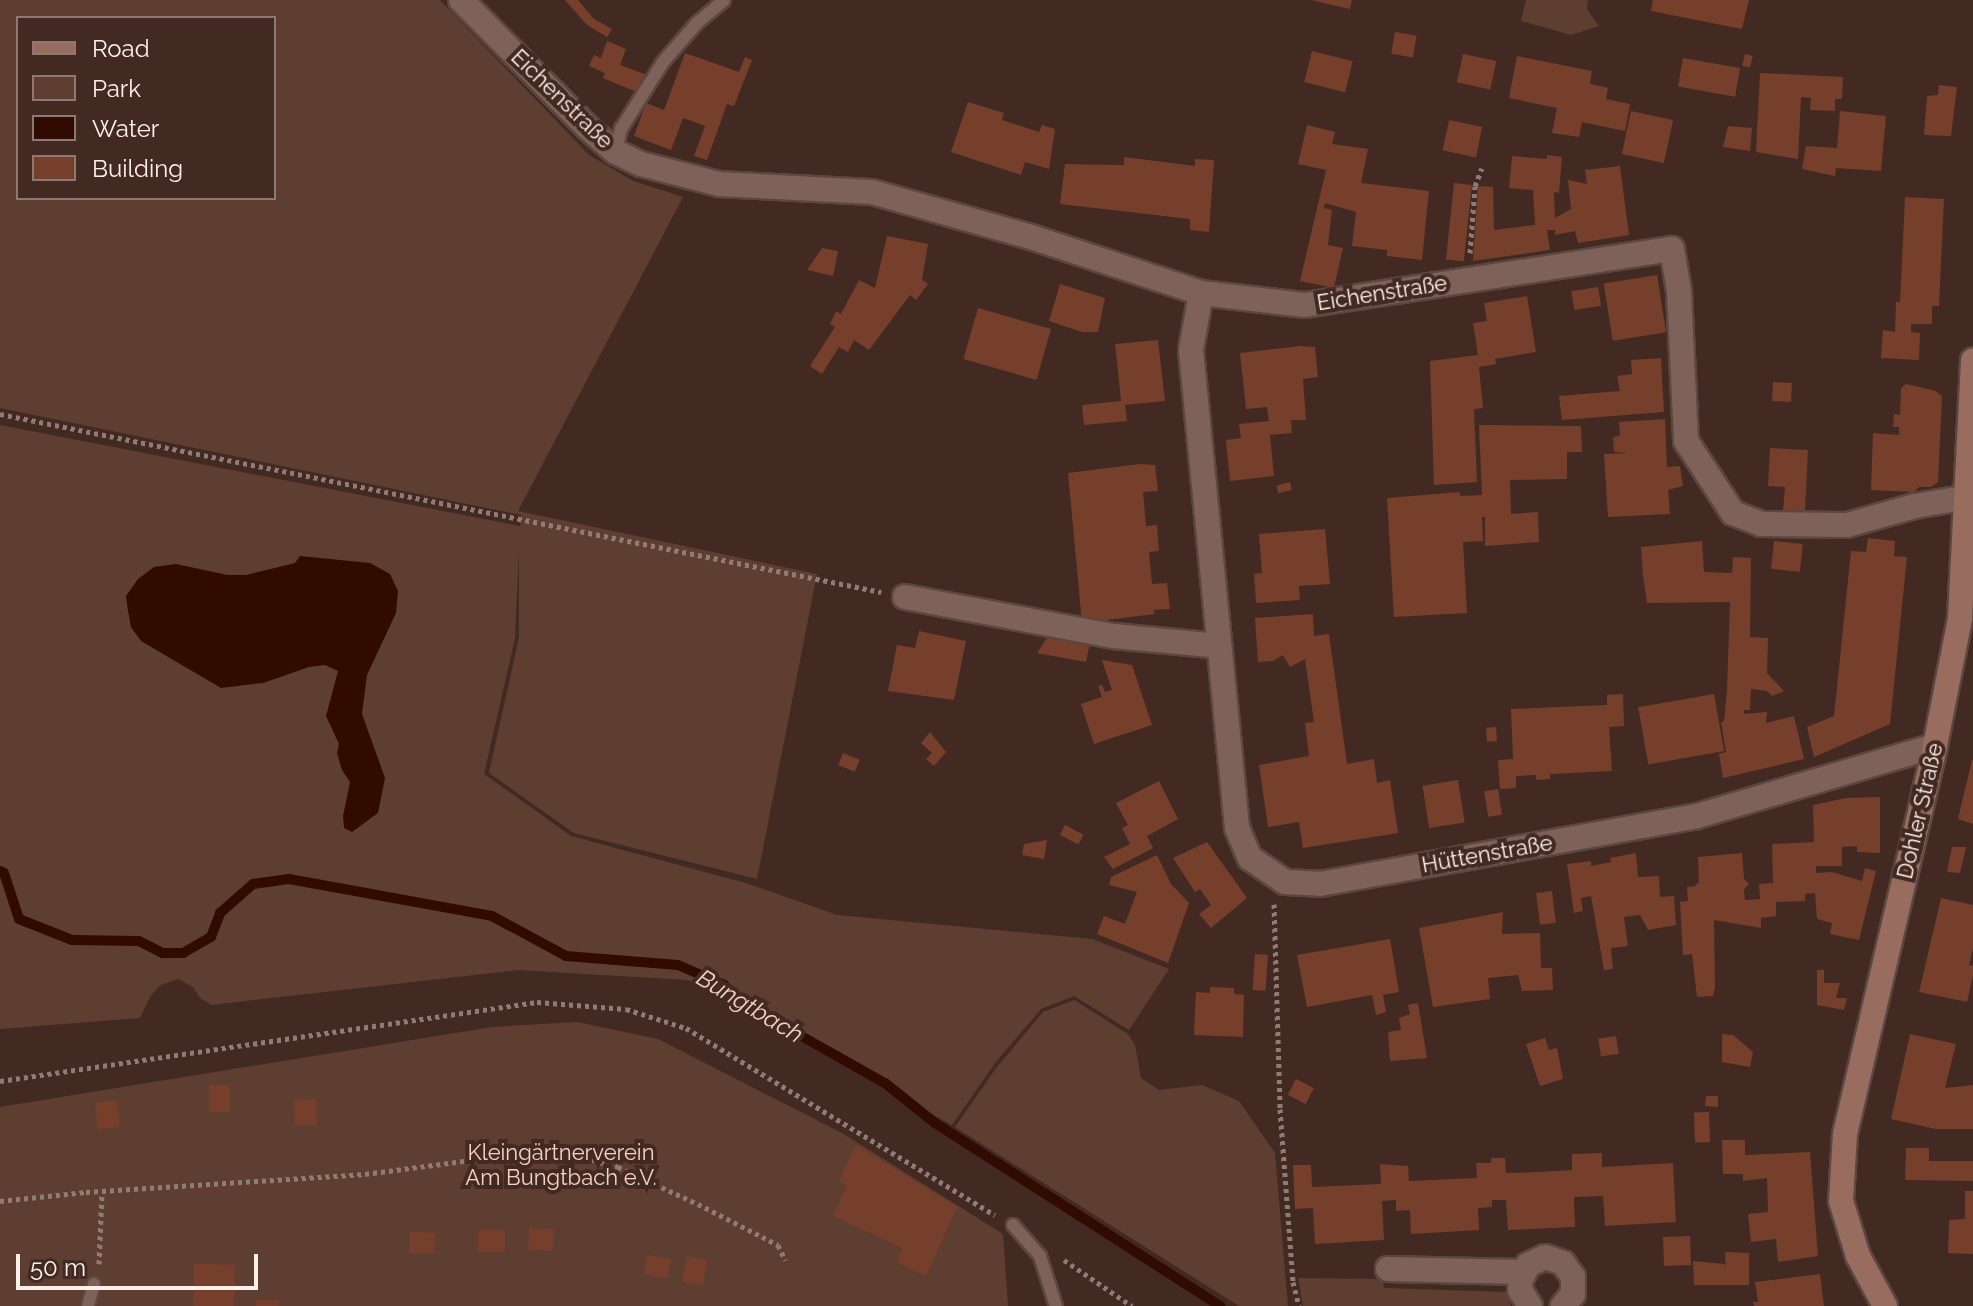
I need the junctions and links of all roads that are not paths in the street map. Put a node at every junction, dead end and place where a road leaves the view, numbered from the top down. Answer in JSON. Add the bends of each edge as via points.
{"nodes":[{"id":1,"x":461,"y":0,"type":"edge"},
{"id":2,"x":724,"y":0,"type":"edge"},
{"id":3,"x":616,"y":152,"type":"junction"},
{"id":4,"x":1201,"y":293,"type":"junction"},
{"id":5,"x":1973,"y":360,"type":"edge"},
{"id":6,"x":1968,"y":497,"type":"junction"},
{"id":7,"x":905,"y":597,"type":"road end"},
{"id":8,"x":1219,"y":646,"type":"junction"},
{"id":9,"x":1935,"y":746,"type":"junction"},
{"id":10,"x":1013,"y":1225,"type":"road end"},
{"id":11,"x":1388,"y":1269,"type":"dead end"},
{"id":12,"x":1522,"y":1272,"type":"junction"},
{"id":13,"x":94,"y":1284,"type":"road end"},
{"id":14,"x":1570,"y":1302,"type":"edge"},
{"id":15,"x":88,"y":1306,"type":"edge"},
{"id":16,"x":1056,"y":1306,"type":"edge"},
{"id":17,"x":1530,"y":1306,"type":"edge"},
{"id":18,"x":1885,"y":1306,"type":"edge"}],
"edges":[{"from":1,"to":3,"type":"street","name":"Eichenstraße"},
{"from":2,"to":3,"type":"lane","via":[[663,62],[621,129]]},
{"from":3,"to":4,"type":"street","name":"Eichenstraße","via":[[641,164],[719,184],[872,192]]},
{"from":4,"to":6,"type":"street","name":"Eichenstraße","via":[[1305,305],[1672,249],[1686,441],[1733,513],[1761,524],[1847,525]]},
{"from":4,"to":8,"type":"street","via":[[1191,350]]},
{"from":5,"to":6,"type":"main road","name":"Dohler Straße"},
{"from":6,"to":9,"type":"main road","name":"Dohler Straße","via":[[1960,618]]},
{"from":7,"to":8,"type":"street","via":[[1114,636]]},
{"from":8,"to":9,"type":"street","name":"Hüttenstraße","via":[[1237,828],[1250,858],[1285,882],[1320,884],[1697,816]]},
{"from":9,"to":18,"type":"main road","name":"Dohler Straße","via":[[1845,1134],[1841,1201],[1858,1256]]},
{"from":10,"to":16,"type":"lane","via":[[1040,1256]]},
{"from":11,"to":12,"type":"street"},
{"from":12,"to":14,"type":"street","via":[[1536,1259],[1554,1259],[1569,1269]]},
{"from":12,"to":17,"type":"street","via":[[1520,1290]]},
{"from":13,"to":15,"type":"lane"}]}
